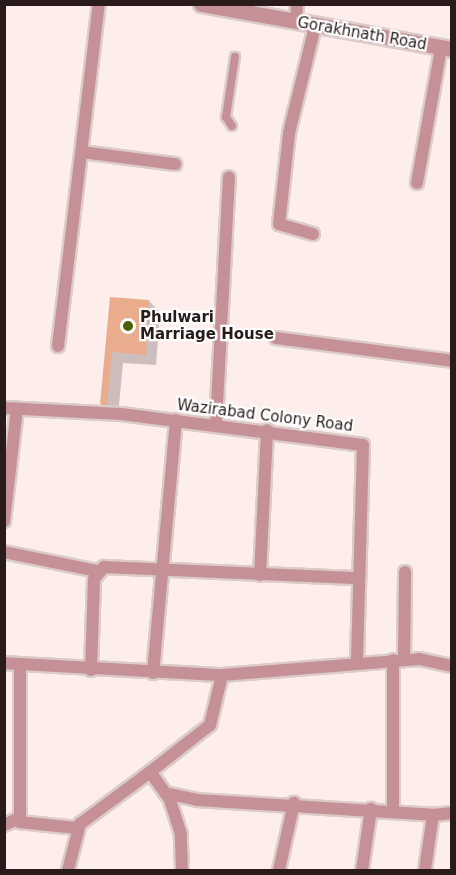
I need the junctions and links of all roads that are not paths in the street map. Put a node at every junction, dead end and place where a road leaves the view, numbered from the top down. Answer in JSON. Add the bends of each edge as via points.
{"nodes":[{"id":1,"x":99,"y":4,"type":"edge"},
{"id":2,"x":201,"y":4,"type":"edge"},
{"id":3,"x":297,"y":4,"type":"edge"},
{"id":4,"x":296,"y":22,"type":"junction"},
{"id":5,"x":315,"y":26,"type":"junction"},
{"id":6,"x":446,"y":48,"type":"edge"},
{"id":7,"x":235,"y":57,"type":"dead end"},
{"id":8,"x":232,"y":126,"type":"dead end"},
{"id":9,"x":82,"y":152,"type":"junction"},
{"id":10,"x":175,"y":165,"type":"dead end"},
{"id":11,"x":229,"y":177,"type":"dead end"},
{"id":12,"x":417,"y":183,"type":"dead end"},
{"id":13,"x":313,"y":234,"type":"dead end"},
{"id":14,"x":276,"y":338,"type":"dead end"},
{"id":15,"x":58,"y":346,"type":"dead end"},
{"id":16,"x":452,"y":361,"type":"edge"},
{"id":17,"x":11,"y":408,"type":"edge"},
{"id":18,"x":176,"y":420,"type":"junction"},
{"id":19,"x":216,"y":424,"type":"junction"},
{"id":20,"x":267,"y":430,"type":"junction"},
{"id":21,"x":4,"y":521,"type":"edge"},
{"id":22,"x":4,"y":552,"type":"edge"},
{"id":23,"x":97,"y":571,"type":"junction"},
{"id":24,"x":405,"y":572,"type":"dead end"},
{"id":25,"x":165,"y":573,"type":"junction"},
{"id":26,"x":260,"y":575,"type":"junction"},
{"id":27,"x":359,"y":578,"type":"junction"},
{"id":28,"x":399,"y":660,"type":"junction"},
{"id":29,"x":4,"y":663,"type":"edge"},
{"id":30,"x":357,"y":664,"type":"junction"},
{"id":31,"x":20,"y":665,"type":"junction"},
{"id":32,"x":452,"y":666,"type":"edge"},
{"id":33,"x":91,"y":670,"type":"junction"},
{"id":34,"x":153,"y":673,"type":"junction"},
{"id":35,"x":222,"y":675,"type":"junction"},
{"id":36,"x":150,"y":772,"type":"junction"},
{"id":37,"x":165,"y":793,"type":"junction"},
{"id":38,"x":294,"y":803,"type":"junction"},
{"id":39,"x":371,"y":809,"type":"junction"},
{"id":40,"x":393,"y":811,"type":"junction"},
{"id":41,"x":452,"y":813,"type":"edge"},
{"id":42,"x":433,"y":815,"type":"junction"},
{"id":43,"x":19,"y":822,"type":"junction"},
{"id":44,"x":4,"y":825,"type":"edge"},
{"id":45,"x":77,"y":828,"type":"junction"},
{"id":46,"x":68,"y":870,"type":"edge"},
{"id":47,"x":182,"y":870,"type":"edge"},
{"id":48,"x":279,"y":870,"type":"edge"},
{"id":49,"x":362,"y":870,"type":"edge"},
{"id":50,"x":425,"y":870,"type":"edge"}],
"edges":[{"from":1,"to":9,"type":"street"},
{"from":2,"to":4,"type":"street","name":"Gorakhnath Road"},
{"from":3,"to":4,"type":"street"},
{"from":4,"to":5,"type":"street","name":"Gorakhnath Road"},
{"from":5,"to":6,"type":"street","name":"Gorakhnath Road"},
{"from":5,"to":13,"type":"street","via":[[289,133],[279,224]]},
{"from":6,"to":12,"type":"street"},
{"from":7,"to":8,"type":"street","via":[[226,117]]},
{"from":9,"to":10,"type":"street"},
{"from":9,"to":15,"type":"street"},
{"from":11,"to":19,"type":"street"},
{"from":14,"to":16,"type":"street"},
{"from":17,"to":18,"type":"street","name":"Wazirabad Colony Road"},
{"from":17,"to":21,"type":"street"},
{"from":18,"to":19,"type":"street","name":"Wazirabad Colony Road"},
{"from":18,"to":25,"type":"street"},
{"from":19,"to":20,"type":"street","name":"Wazirabad Colony Road"},
{"from":20,"to":26,"type":"street"},
{"from":20,"to":27,"type":"street","name":"Wazirabad Colony Road","via":[[363,445]]},
{"from":22,"to":23,"type":"street"},
{"from":23,"to":25,"type":"street","via":[[104,567]]},
{"from":23,"to":33,"type":"street"},
{"from":24,"to":28,"type":"street"},
{"from":25,"to":26,"type":"street"},
{"from":25,"to":34,"type":"street"},
{"from":26,"to":27,"type":"street"},
{"from":27,"to":30,"type":"street","name":"Wazirabad Colony Road"},
{"from":28,"to":30,"type":"street"},
{"from":28,"to":32,"type":"street"},
{"from":28,"to":40,"type":"street"},
{"from":29,"to":31,"type":"street"},
{"from":30,"to":35,"type":"street"},
{"from":31,"to":33,"type":"street"},
{"from":31,"to":43,"type":"street"},
{"from":33,"to":34,"type":"street"},
{"from":34,"to":35,"type":"street"},
{"from":35,"to":36,"type":"street","via":[[210,725]]},
{"from":36,"to":37,"type":"street"},
{"from":36,"to":45,"type":"street"},
{"from":37,"to":38,"type":"street","via":[[197,800]]},
{"from":37,"to":47,"type":"street","via":[[181,834]]},
{"from":38,"to":39,"type":"street"},
{"from":38,"to":48,"type":"street"},
{"from":39,"to":40,"type":"street"},
{"from":39,"to":49,"type":"street"},
{"from":40,"to":42,"type":"street"},
{"from":41,"to":42,"type":"street"},
{"from":42,"to":50,"type":"street"},
{"from":43,"to":44,"type":"street"},
{"from":43,"to":45,"type":"street"},
{"from":45,"to":46,"type":"street"}]}
